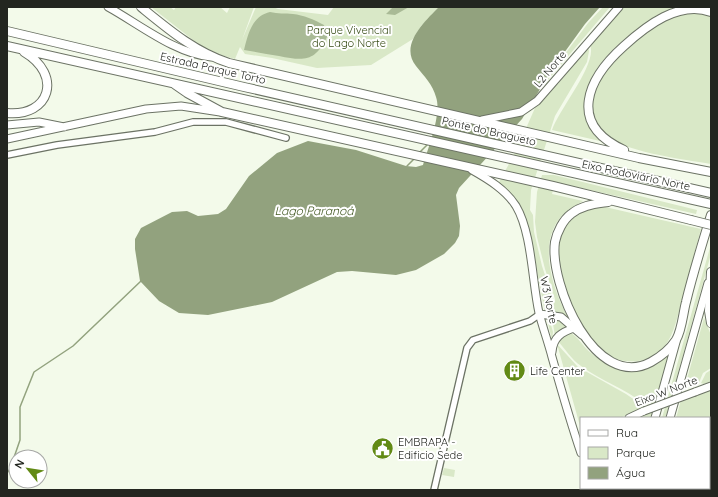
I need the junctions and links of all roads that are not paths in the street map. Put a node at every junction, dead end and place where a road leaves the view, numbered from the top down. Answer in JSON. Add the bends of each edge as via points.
{"nodes":[{"id":1,"x":108,"y":7,"type":"edge"},
{"id":2,"x":141,"y":7,"type":"edge"},
{"id":3,"x":619,"y":7,"type":"edge"},
{"id":4,"x":711,"y":12,"type":"edge"},
{"id":5,"x":7,"y":31,"type":"edge"},
{"id":6,"x":7,"y":46,"type":"edge"},
{"id":7,"x":17,"y":48,"type":"junction"},
{"id":8,"x":211,"y":57,"type":"junction"},
{"id":9,"x":172,"y":82,"type":"junction"},
{"id":10,"x":222,"y":112,"type":"junction"},
{"id":11,"x":7,"y":113,"type":"edge"},
{"id":12,"x":482,"y":120,"type":"junction"},
{"id":13,"x":7,"y":125,"type":"edge"},
{"id":14,"x":414,"y":125,"type":"joint"},
{"id":15,"x":64,"y":127,"type":"junction"},
{"id":16,"x":411,"y":137,"type":"joint"},
{"id":17,"x":286,"y":138,"type":"dead end"},
{"id":18,"x":7,"y":139,"type":"edge"},
{"id":19,"x":7,"y":155,"type":"edge"},
{"id":20,"x":560,"y":158,"type":"joint"},
{"id":21,"x":639,"y":158,"type":"junction"},
{"id":22,"x":472,"y":169,"type":"junction"},
{"id":23,"x":556,"y":169,"type":"joint"},
{"id":24,"x":707,"y":172,"type":"edge"},
{"id":25,"x":711,"y":193,"type":"edge"},
{"id":26,"x":614,"y":202,"type":"junction"},
{"id":27,"x":711,"y":204,"type":"edge"},
{"id":28,"x":711,"y":215,"type":"edge"},
{"id":29,"x":711,"y":225,"type":"edge"},
{"id":30,"x":711,"y":273,"type":"edge"},
{"id":31,"x":540,"y":314,"type":"junction"},
{"id":32,"x":530,"y":321,"type":"junction"},
{"id":33,"x":711,"y":323,"type":"edge"},
{"id":34,"x":542,"y":324,"type":"junction"},
{"id":35,"x":574,"y":328,"type":"junction"},
{"id":36,"x":583,"y":335,"type":"junction"},
{"id":37,"x":676,"y":339,"type":"junction"},
{"id":38,"x":552,"y":357,"type":"junction"},
{"id":39,"x":711,"y":386,"type":"edge"},
{"id":40,"x":631,"y":417,"type":"edge"},
{"id":41,"x":655,"y":417,"type":"edge"},
{"id":42,"x":670,"y":417,"type":"edge"},
{"id":43,"x":580,"y":450,"type":"edge"},
{"id":44,"x":434,"y":490,"type":"edge"}],
"edges":[{"from":1,"to":8,"type":"main road","via":[[168,42],[193,53]]},
{"from":2,"to":8,"type":"highway","via":[[177,36]]},
{"from":3,"to":12,"type":"main road","name":"L2 Norte","via":[[530,107],[506,116]]},
{"from":4,"to":21,"type":"highway","via":[[698,9],[680,10],[655,22],[615,54],[593,82],[588,105],[595,128],[612,144]]},
{"from":5,"to":14,"type":"highway","name":"Estrada Parque Torto"},
{"from":6,"to":7,"type":"highway","name":"Estrada Parque Torto"},
{"from":7,"to":9,"type":"highway","name":"Estrada Parque Torto"},
{"from":7,"to":11,"type":"highway","via":[[41,65],[48,79],[47,87],[42,100],[32,109],[24,113]]},
{"from":8,"to":12,"type":"highway"},
{"from":9,"to":10,"type":"highway","via":[[187,94]]},
{"from":9,"to":16,"type":"highway","name":"Estrada Parque Torto"},
{"from":10,"to":15,"type":"main road","via":[[181,106],[133,112]]},
{"from":10,"to":22,"type":"highway"},
{"from":12,"to":21,"type":"highway"},
{"from":13,"to":15,"type":"main road","via":[[40,122]]},
{"from":14,"to":20,"type":"highway","name":"Ponte do Bragueto"},
{"from":15,"to":18,"type":"main road"},
{"from":16,"to":23,"type":"highway","name":"Ponte do Bragueto"},
{"from":17,"to":19,"type":"street","via":[[226,122],[193,122],[155,132],[57,145]]},
{"from":20,"to":25,"type":"highway","name":"Eixo Rodoviário Norte"},
{"from":21,"to":24,"type":"highway"},
{"from":22,"to":26,"type":"highway"},
{"from":22,"to":31,"type":"main road","name":"W3 Norte","via":[[490,180],[516,205],[526,233]]},
{"from":23,"to":27,"type":"highway","name":"Eixo Rodoviário Norte"},
{"from":26,"to":29,"type":"highway","bridge":true},
{"from":26,"to":36,"type":"highway","via":[[595,204],[575,211],[566,219],[556,238],[555,258],[560,279]]},
{"from":28,"to":37,"type":"highway"},
{"from":30,"to":33,"type":"highway"},
{"from":30,"to":42,"type":"main road"},
{"from":31,"to":32,"type":"street"},
{"from":31,"to":34,"type":"main road","name":"W3 Norte"},
{"from":31,"to":35,"type":"main road","via":[[561,317]]},
{"from":32,"to":34,"type":"street"},
{"from":32,"to":44,"type":"street","via":[[473,340],[470,344],[461,372]]},
{"from":34,"to":38,"type":"main road","name":"W3 Norte"},
{"from":35,"to":36,"type":"main road"},
{"from":35,"to":38,"type":"main road","via":[[561,333],[555,340]]},
{"from":36,"to":37,"type":"highway","via":[[596,350],[613,362],[634,367],[646,365],[660,357]]},
{"from":37,"to":41,"type":"main road"},
{"from":38,"to":43,"type":"main road","name":"W3 Norte"},
{"from":39,"to":40,"type":"main road","name":"Eixo W Norte","bridge":true}]}
